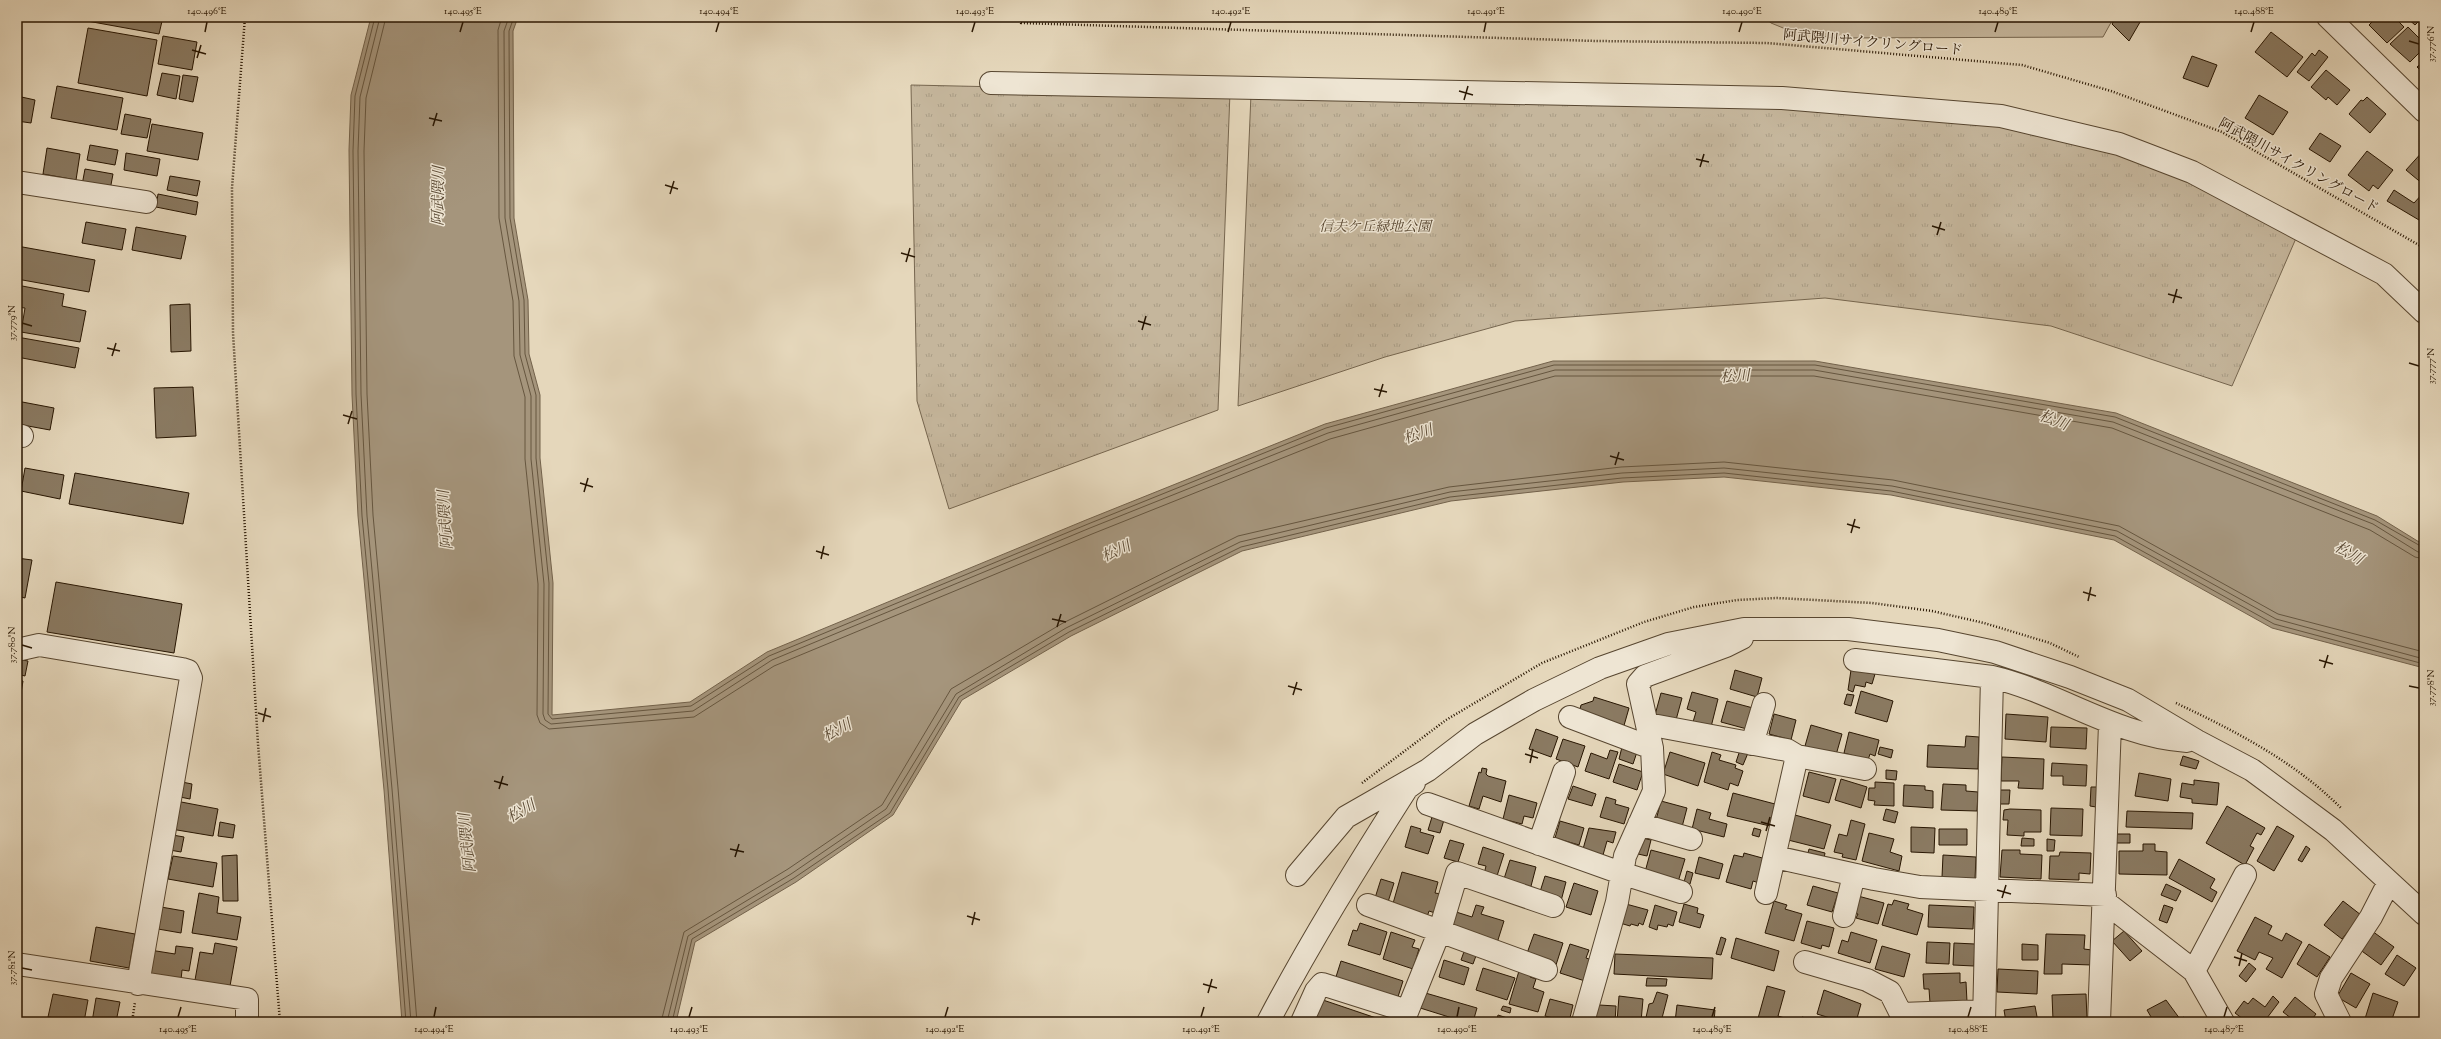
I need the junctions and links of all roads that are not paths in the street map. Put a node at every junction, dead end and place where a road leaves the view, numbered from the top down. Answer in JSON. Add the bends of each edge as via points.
{"nodes":[{"id":1,"x":2328,"y":17,"type":"edge"},
{"id":2,"x":991,"y":83,"type":"dead end"},
{"id":3,"x":2424,"y":110,"type":"edge"},
{"id":4,"x":17,"y":182,"type":"edge"},
{"id":5,"x":146,"y":202,"type":"dead end"},
{"id":6,"x":2424,"y":312,"type":"edge"},
{"id":7,"x":1761,"y":629,"type":"junction"},
{"id":8,"x":17,"y":650,"type":"edge"},
{"id":9,"x":1855,"y":660,"type":"dead end"},
{"id":10,"x":1992,"y":677,"type":"junction"},
{"id":11,"x":1764,"y":704,"type":"dead end"},
{"id":12,"x":1570,"y":717,"type":"dead end"},
{"id":13,"x":1647,"y":724,"type":"junction"},
{"id":14,"x":2110,"y":724,"type":"junction"},
{"id":15,"x":2197,"y":742,"type":"junction"},
{"id":16,"x":1752,"y":744,"type":"junction"},
{"id":17,"x":1652,"y":748,"type":"junction"},
{"id":18,"x":1797,"y":756,"type":"junction"},
{"id":19,"x":1865,"y":769,"type":"dead end"},
{"id":20,"x":1428,"y":770,"type":"junction"},
{"id":21,"x":1564,"y":772,"type":"dead end"},
{"id":22,"x":1428,"y":804,"type":"dead end"},
{"id":23,"x":1639,"y":824,"type":"junction"},
{"id":24,"x":1691,"y":839,"type":"dead end"},
{"id":25,"x":1539,"y":844,"type":"junction"},
{"id":26,"x":1774,"y":857,"type":"junction"},
{"id":27,"x":1621,"y":873,"type":"junction"},
{"id":28,"x":1297,"y":875,"type":"dead end"},
{"id":29,"x":1854,"y":875,"type":"junction"},
{"id":30,"x":2245,"y":875,"type":"dead end"},
{"id":31,"x":2389,"y":882,"type":"junction"},
{"id":32,"x":1987,"y":888,"type":"junction"},
{"id":33,"x":1681,"y":892,"type":"dead end"},
{"id":34,"x":1766,"y":893,"type":"dead end"},
{"id":35,"x":2105,"y":898,"type":"junction"},
{"id":36,"x":1368,"y":905,"type":"dead end"},
{"id":37,"x":1553,"y":906,"type":"dead end"},
{"id":38,"x":2424,"y":914,"type":"edge"},
{"id":39,"x":1844,"y":916,"type":"dead end"},
{"id":40,"x":1440,"y":930,"type":"junction"},
{"id":41,"x":1806,"y":962,"type":"dead end"},
{"id":42,"x":17,"y":964,"type":"edge"},
{"id":43,"x":1546,"y":970,"type":"dead end"},
{"id":44,"x":2194,"y":971,"type":"junction"},
{"id":45,"x":138,"y":984,"type":"junction"},
{"id":46,"x":1984,"y":1017,"type":"edge"},
{"id":47,"x":1408,"y":1018,"type":"edge"},
{"id":48,"x":247,"y":1022,"type":"edge"},
{"id":49,"x":1268,"y":1022,"type":"edge"},
{"id":50,"x":1303,"y":1022,"type":"edge"},
{"id":51,"x":1583,"y":1022,"type":"edge"},
{"id":52,"x":2099,"y":1022,"type":"edge"},
{"id":53,"x":2223,"y":1022,"type":"edge"},
{"id":54,"x":2340,"y":1022,"type":"edge"}],
"edges":[{"from":1,"to":3,"type":"street"},
{"from":2,"to":6,"type":"street","via":[[1782,98],[2001,116],[2119,144],[2192,172],[2384,274]]},
{"from":4,"to":5,"type":"street"},
{"from":7,"to":13,"type":"street","via":[[1726,646],[1645,676],[1638,684]]},
{"from":7,"to":15,"type":"street","via":[[1848,629],[1938,640],[1995,652],[2128,700]]},
{"from":7,"to":20,"type":"street","via":[[1744,629],[1668,644],[1600,668],[1534,700],[1488,727]]},
{"from":8,"to":45,"type":"street","via":[[46,646],[182,669],[188,671],[191,678]]},
{"from":9,"to":10,"type":"street"},
{"from":10,"to":14,"type":"street","via":[[2014,682]]},
{"from":10,"to":32,"type":"street"},
{"from":11,"to":16,"type":"street"},
{"from":12,"to":17,"type":"street"},
{"from":13,"to":16,"type":"street"},
{"from":13,"to":17,"type":"street"},
{"from":14,"to":15,"type":"street","via":[[2172,740]]},
{"from":14,"to":35,"type":"street"},
{"from":15,"to":31,"type":"street","via":[[2252,770],[2333,830]]},
{"from":16,"to":18,"type":"street","via":[[1787,750]]},
{"from":17,"to":23,"type":"street","via":[[1654,791]]},
{"from":18,"to":19,"type":"street"},
{"from":18,"to":26,"type":"street"},
{"from":20,"to":28,"type":"street","via":[[1346,817]]},
{"from":20,"to":49,"type":"street","via":[[1407,788],[1354,871],[1306,950]]},
{"from":21,"to":25,"type":"street"},
{"from":22,"to":25,"type":"street"},
{"from":23,"to":24,"type":"street"},
{"from":23,"to":27,"type":"street","via":[[1625,856]]},
{"from":25,"to":27,"type":"street"},
{"from":26,"to":29,"type":"street"},
{"from":26,"to":34,"type":"street"},
{"from":27,"to":33,"type":"street"},
{"from":27,"to":51,"type":"street","via":[[1617,902]]},
{"from":29,"to":32,"type":"street","via":[[1920,887]]},
{"from":29,"to":39,"type":"street"},
{"from":30,"to":44,"type":"street"},
{"from":31,"to":38,"type":"street"},
{"from":31,"to":54,"type":"street","via":[[2371,916],[2331,978],[2326,994]]},
{"from":32,"to":35,"type":"street"},
{"from":32,"to":46,"type":"street"},
{"from":35,"to":44,"type":"street"},
{"from":35,"to":52,"type":"street"},
{"from":36,"to":40,"type":"street"},
{"from":37,"to":40,"type":"street","via":[[1457,873]]},
{"from":40,"to":43,"type":"street"},
{"from":40,"to":47,"type":"street"},
{"from":41,"to":46,"type":"street","via":[[1867,980],[1890,992],[1901,1014]]},
{"from":42,"to":45,"type":"street"},
{"from":44,"to":53,"type":"street"},
{"from":45,"to":48,"type":"street","via":[[247,999]]},
{"from":47,"to":50,"type":"street","via":[[1322,984],[1316,991]]}]}
